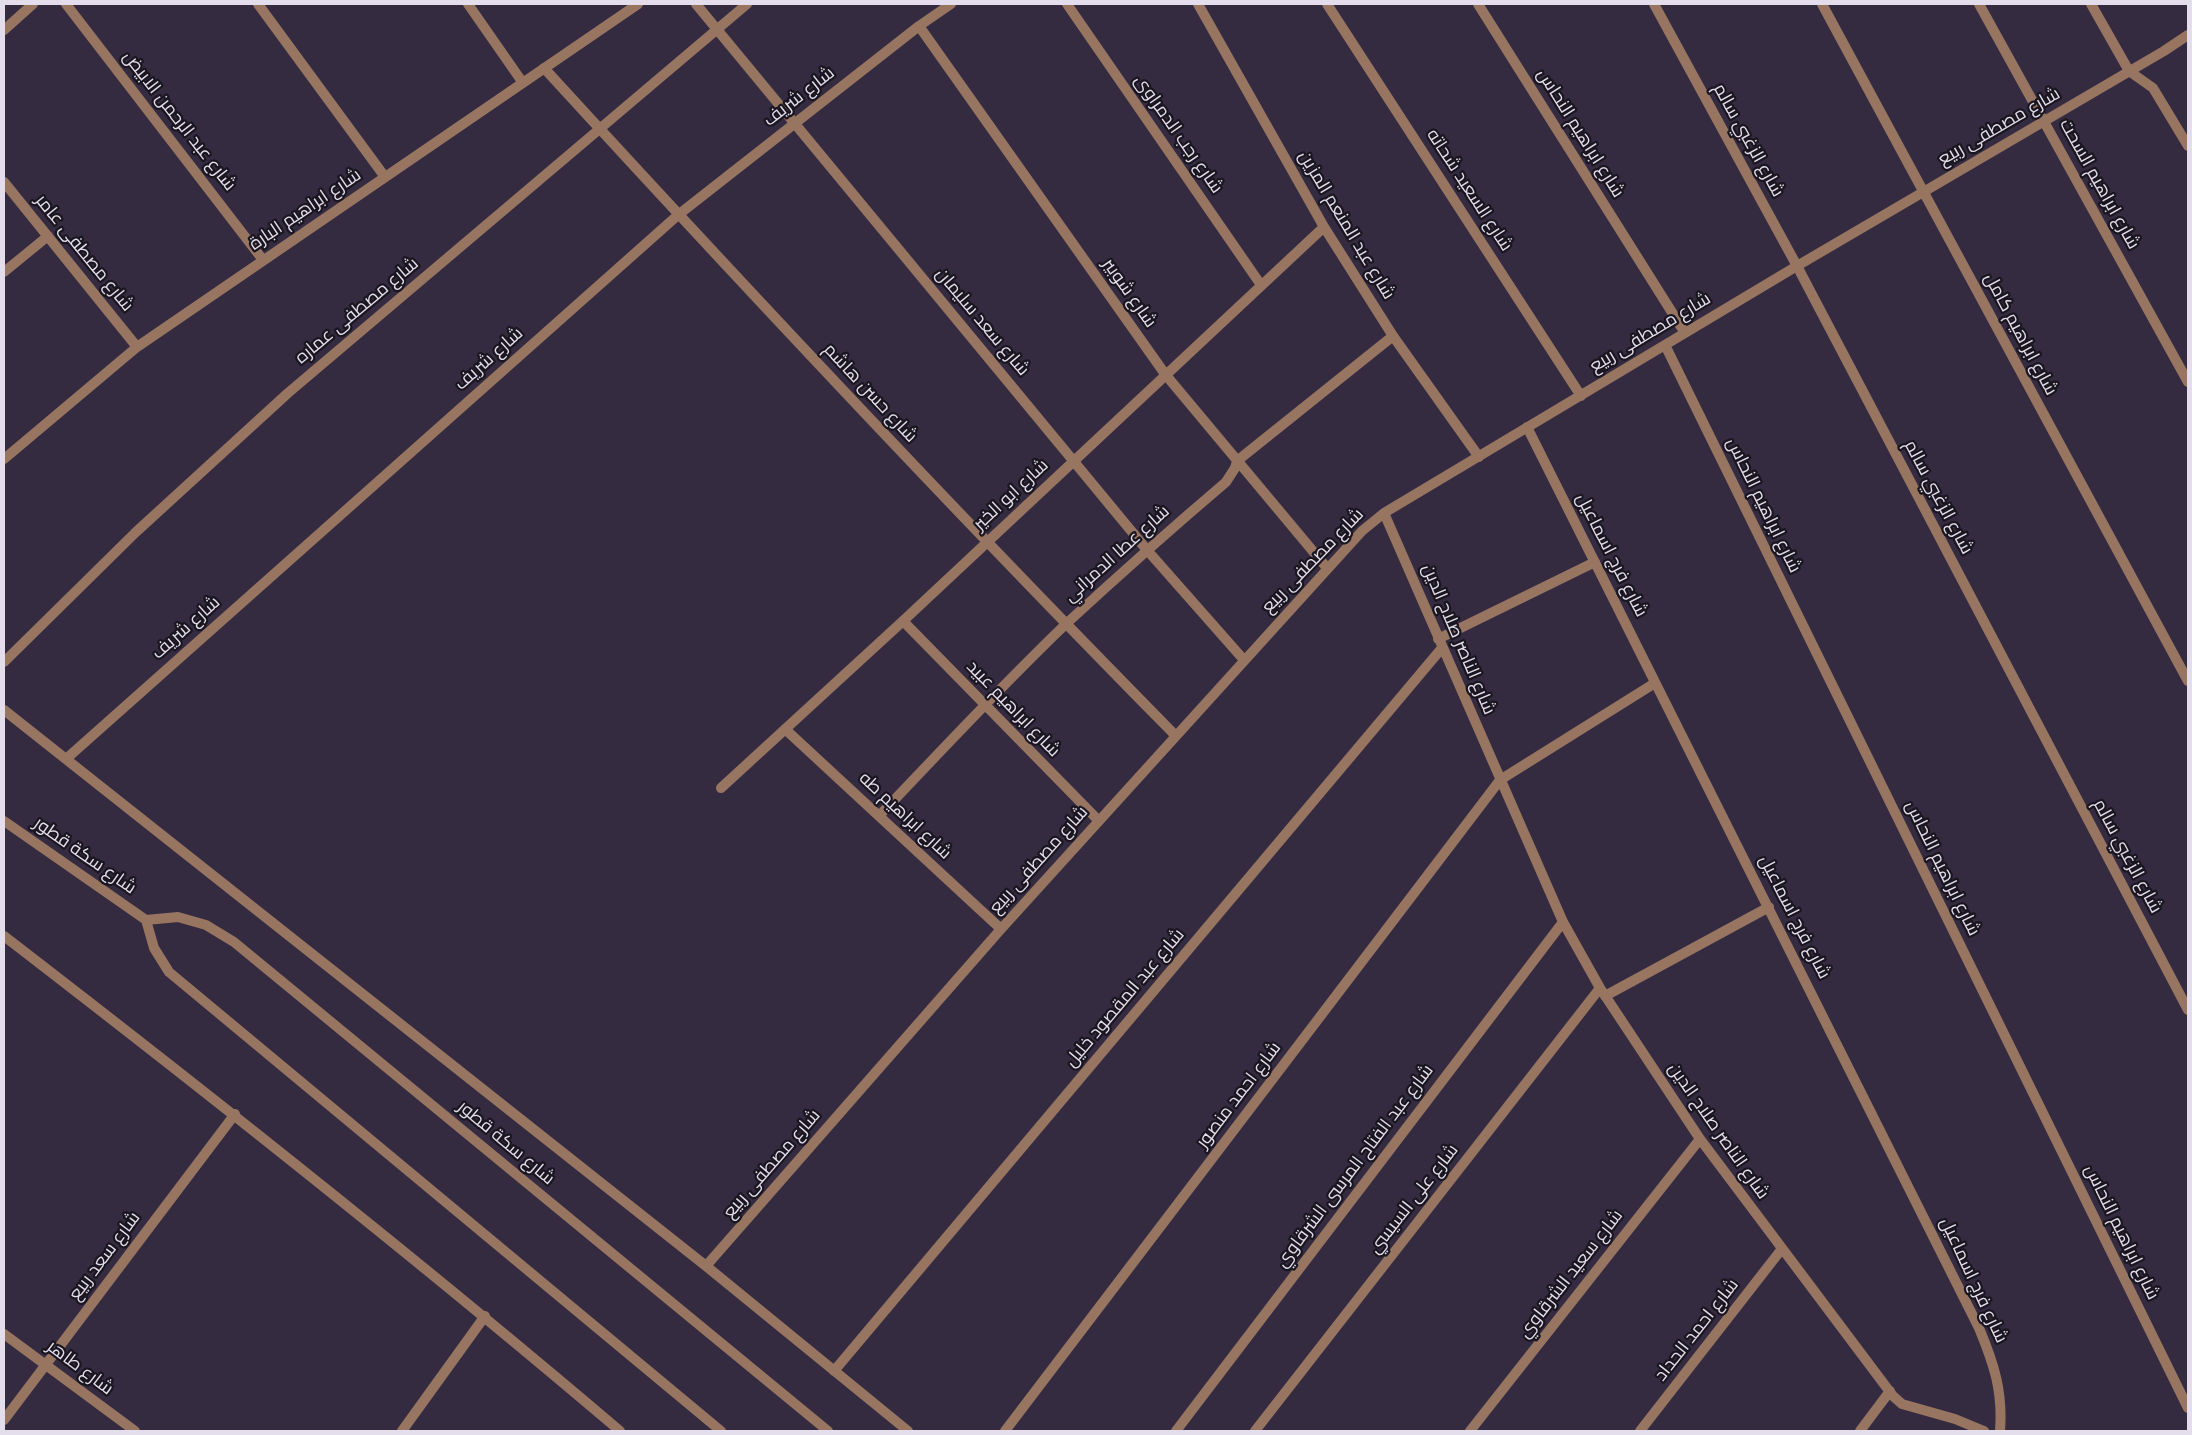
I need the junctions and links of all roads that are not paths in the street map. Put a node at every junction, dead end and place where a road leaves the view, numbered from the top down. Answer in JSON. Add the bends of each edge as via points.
{"nodes":[{"id":1,"x":33,"y":4,"type":"edge"},
{"id":2,"x":66,"y":4,"type":"edge"},
{"id":3,"x":258,"y":4,"type":"edge"},
{"id":4,"x":468,"y":4,"type":"edge"},
{"id":5,"x":638,"y":4,"type":"edge"},
{"id":6,"x":696,"y":4,"type":"edge"},
{"id":7,"x":747,"y":4,"type":"edge"},
{"id":8,"x":951,"y":4,"type":"edge"},
{"id":9,"x":1066,"y":4,"type":"edge"},
{"id":10,"x":1198,"y":4,"type":"edge"},
{"id":11,"x":1327,"y":4,"type":"edge"},
{"id":12,"x":1478,"y":4,"type":"edge"},
{"id":13,"x":1654,"y":4,"type":"edge"},
{"id":14,"x":1822,"y":4,"type":"edge"},
{"id":15,"x":1979,"y":4,"type":"edge"},
{"id":16,"x":2091,"y":4,"type":"edge"},
{"id":17,"x":919,"y":26,"type":"junction"},
{"id":18,"x":4,"y":30,"type":"edge"},
{"id":19,"x":716,"y":30,"type":"junction"},
{"id":20,"x":2188,"y":35,"type":"edge"},
{"id":21,"x":544,"y":68,"type":"junction"},
{"id":22,"x":2129,"y":71,"type":"junction"},
{"id":23,"x":523,"y":83,"type":"junction"},
{"id":24,"x":2044,"y":122,"type":"junction"},
{"id":25,"x":794,"y":123,"type":"junction"},
{"id":26,"x":599,"y":128,"type":"junction"},
{"id":27,"x":2188,"y":146,"type":"edge"},
{"id":28,"x":385,"y":177,"type":"junction"},
{"id":29,"x":4,"y":182,"type":"edge"},
{"id":30,"x":1924,"y":192,"type":"junction"},
{"id":31,"x":678,"y":215,"type":"junction"},
{"id":32,"x":1324,"y":227,"type":"junction"},
{"id":33,"x":48,"y":236,"type":"junction"},
{"id":34,"x":264,"y":260,"type":"junction"},
{"id":35,"x":1797,"y":266,"type":"junction"},
{"id":36,"x":4,"y":272,"type":"edge"},
{"id":37,"x":1260,"y":285,"type":"junction"},
{"id":38,"x":1685,"y":333,"type":"junction"},
{"id":39,"x":1393,"y":336,"type":"junction"},
{"id":40,"x":1665,"y":345,"type":"junction"},
{"id":41,"x":137,"y":347,"type":"junction"},
{"id":42,"x":1165,"y":374,"type":"junction"},
{"id":43,"x":2188,"y":382,"type":"edge"},
{"id":44,"x":1581,"y":396,"type":"junction"},
{"id":45,"x":1527,"y":428,"type":"junction"},
{"id":46,"x":1478,"y":457,"type":"junction"},
{"id":47,"x":4,"y":459,"type":"edge"},
{"id":48,"x":1074,"y":460,"type":"junction"},
{"id":49,"x":1237,"y":460,"type":"junction"},
{"id":50,"x":1384,"y":513,"type":"junction"},
{"id":51,"x":987,"y":542,"type":"junction"},
{"id":52,"x":1147,"y":550,"type":"junction"},
{"id":53,"x":1595,"y":562,"type":"junction"},
{"id":54,"x":1327,"y":568,"type":"junction"},
{"id":55,"x":903,"y":621,"type":"junction"},
{"id":56,"x":1066,"y":624,"type":"junction"},
{"id":57,"x":1440,"y":644,"type":"junction"},
{"id":58,"x":1244,"y":660,"type":"junction"},
{"id":59,"x":4,"y":662,"type":"edge"},
{"id":60,"x":2188,"y":681,"type":"edge"},
{"id":61,"x":1656,"y":683,"type":"junction"},
{"id":62,"x":985,"y":705,"type":"junction"},
{"id":63,"x":4,"y":710,"type":"edge"},
{"id":64,"x":785,"y":729,"type":"junction"},
{"id":65,"x":1176,"y":736,"type":"junction"},
{"id":66,"x":66,"y":759,"type":"junction"},
{"id":67,"x":1500,"y":780,"type":"junction"},
{"id":68,"x":721,"y":788,"type":"dead end"},
{"id":69,"x":879,"y":816,"type":"junction"},
{"id":70,"x":4,"y":820,"type":"edge"},
{"id":71,"x":1099,"y":821,"type":"junction"},
{"id":72,"x":1770,"y":907,"type":"junction"},
{"id":73,"x":146,"y":920,"type":"junction"},
{"id":74,"x":1563,"y":922,"type":"junction"},
{"id":75,"x":1001,"y":929,"type":"junction"},
{"id":76,"x":4,"y":936,"type":"edge"},
{"id":77,"x":1603,"y":992,"type":"junction"},
{"id":78,"x":2188,"y":1010,"type":"edge"},
{"id":79,"x":235,"y":1114,"type":"junction"},
{"id":80,"x":1700,"y":1139,"type":"junction"},
{"id":81,"x":1781,"y":1250,"type":"junction"},
{"id":82,"x":706,"y":1266,"type":"junction"},
{"id":83,"x":485,"y":1316,"type":"junction"},
{"id":84,"x":4,"y":1334,"type":"edge"},
{"id":85,"x":45,"y":1364,"type":"junction"},
{"id":86,"x":834,"y":1371,"type":"junction"},
{"id":87,"x":1890,"y":1391,"type":"junction"},
{"id":88,"x":2188,"y":1408,"type":"edge"},
{"id":89,"x":4,"y":1420,"type":"edge"},
{"id":90,"x":134,"y":1431,"type":"edge"},
{"id":91,"x":402,"y":1431,"type":"edge"},
{"id":92,"x":620,"y":1431,"type":"edge"},
{"id":93,"x":721,"y":1431,"type":"edge"},
{"id":94,"x":828,"y":1431,"type":"edge"},
{"id":95,"x":908,"y":1431,"type":"edge"},
{"id":96,"x":1006,"y":1431,"type":"edge"},
{"id":97,"x":1176,"y":1431,"type":"edge"},
{"id":98,"x":1255,"y":1431,"type":"edge"},
{"id":99,"x":1470,"y":1431,"type":"edge"},
{"id":100,"x":1640,"y":1431,"type":"edge"},
{"id":101,"x":1860,"y":1431,"type":"edge"},
{"id":102,"x":1984,"y":1431,"type":"edge"},
{"id":103,"x":2000,"y":1431,"type":"edge"}],
"edges":[{"from":1,"to":18,"type":"street"},
{"from":2,"to":34,"type":"street","name":"شارع عبد الرحمن الابيض"},
{"from":3,"to":28,"type":"street"},
{"from":4,"to":23,"type":"street"},
{"from":5,"to":21,"type":"street","name":"شارع ابراهيم البارة"},
{"from":6,"to":19,"type":"street","name":"شارع سعد سليمان"},
{"from":7,"to":19,"type":"street","name":"شارع مصطفى عماره"},
{"from":8,"to":17,"type":"street","name":"شارع شريف"},
{"from":9,"to":37,"type":"street","name":"شارع رجب الدمراوى"},
{"from":10,"to":32,"type":"street","name":"شارع عبد المنعم المزين"},
{"from":11,"to":44,"type":"street","name":"شارع السعيد شحاته"},
{"from":12,"to":38,"type":"street","name":"شارع ابراهيم النحاس"},
{"from":13,"to":35,"type":"street","name":"شارع الزغبي سالم"},
{"from":14,"to":30,"type":"street","name":"شارع ابراهيم كامل"},
{"from":15,"to":24,"type":"street","name":"شارع ابراهيم السحت"},
{"from":16,"to":22,"type":"street"},
{"from":17,"to":25,"type":"street","name":"شارع شريف"},
{"from":17,"to":42,"type":"street","name":"شارع شوبير"},
{"from":19,"to":25,"type":"street","name":"شارع سعد سليمان"},
{"from":19,"to":26,"type":"street","name":"شارع مصطفى عماره"},
{"from":20,"to":22,"type":"street","name":"شارع مصطفى ربيع"},
{"from":21,"to":23,"type":"street","name":"شارع ابراهيم البارة"},
{"from":21,"to":26,"type":"street","name":"شارع حسن هاشم"},
{"from":22,"to":24,"type":"street","name":"شارع مصطفى ربيع"},
{"from":22,"to":27,"type":"street","via":[[2153,88]]},
{"from":23,"to":28,"type":"street","name":"شارع ابراهيم البارة"},
{"from":24,"to":30,"type":"street","name":"شارع مصطفى ربيع"},
{"from":24,"to":43,"type":"street","name":"شارع ابراهيم السحت"},
{"from":25,"to":31,"type":"street","name":"شارع شريف"},
{"from":25,"to":48,"type":"street","name":"شارع سعد سليمان"},
{"from":26,"to":31,"type":"street","name":"شارع حسن هاشم"},
{"from":26,"to":59,"type":"street","name":"شارع مصطفى عماره","via":[[274,405],[136,532]]},
{"from":28,"to":34,"type":"street","name":"شارع ابراهيم البارة"},
{"from":29,"to":33,"type":"street","name":"شارع مصطفى عامر"},
{"from":30,"to":35,"type":"street","name":"شارع مصطفى ربيع"},
{"from":30,"to":60,"type":"street","name":"شارع ابراهيم كامل"},
{"from":31,"to":51,"type":"street","name":"شارع حسن هاشم"},
{"from":31,"to":66,"type":"street","name":"شارع شريف"},
{"from":32,"to":37,"type":"street","name":"شارع ابو الخير"},
{"from":32,"to":39,"type":"street","name":"شارع عبد المنعم المزين"},
{"from":33,"to":36,"type":"street"},
{"from":33,"to":41,"type":"street","name":"شارع مصطفى عامر"},
{"from":34,"to":41,"type":"street","name":"شارع ابراهيم البارة"},
{"from":35,"to":38,"type":"street","name":"شارع مصطفى ربيع"},
{"from":35,"to":78,"type":"street","name":"شارع الزغبي سالم"},
{"from":37,"to":42,"type":"street","name":"شارع ابو الخير"},
{"from":38,"to":40,"type":"street","name":"شارع مصطفى ربيع"},
{"from":39,"to":46,"type":"street","name":"شارع عبد المنعم المزين"},
{"from":39,"to":49,"type":"street","name":"شارع عطا الدمراني"},
{"from":40,"to":44,"type":"street","name":"شارع مصطفى ربيع"},
{"from":40,"to":88,"type":"street","name":"شارع ابراهيم النحاس"},
{"from":41,"to":47,"type":"street","name":"شارع ابراهيم البارة"},
{"from":42,"to":48,"type":"street","name":"شارع ابو الخير"},
{"from":42,"to":49,"type":"street","name":"شارع شوبير"},
{"from":44,"to":45,"type":"street","name":"شارع مصطفى ربيع"},
{"from":45,"to":46,"type":"street","name":"شارع مصطفى ربيع"},
{"from":45,"to":53,"type":"street","name":"شارع فرج اسماعيل"},
{"from":46,"to":50,"type":"street","name":"شارع مصطفى ربيع"},
{"from":48,"to":51,"type":"street","name":"شارع ابو الخير"},
{"from":48,"to":52,"type":"street","name":"شارع سعد سليمان"},
{"from":49,"to":52,"type":"street","name":"شارع عطا الدمراني","via":[[1226,482]]},
{"from":49,"to":54,"type":"street","name":"شارع شوبير"},
{"from":50,"to":54,"type":"street","name":"شارع مصطفى ربيع"},
{"from":50,"to":57,"type":"street","name":"شارع الناصر صلاح الدين"},
{"from":51,"to":55,"type":"street","name":"شارع ابو الخير"},
{"from":51,"to":56,"type":"street","name":"شارع حسن هاشم"},
{"from":52,"to":56,"type":"street","name":"شارع عطا الدمراني"},
{"from":52,"to":58,"type":"street","name":"شارع سعد سليمان"},
{"from":53,"to":57,"type":"street"},
{"from":53,"to":61,"type":"street","name":"شارع فرج اسماعيل"},
{"from":54,"to":58,"type":"street","name":"شارع مصطفى ربيع"},
{"from":55,"to":62,"type":"street","name":"شارع ابراهيم عبيد"},
{"from":55,"to":64,"type":"street","name":"شارع ابو الخير"},
{"from":56,"to":62,"type":"street","name":"شارع عطا الدمراني"},
{"from":56,"to":65,"type":"street","name":"شارع حسن هاشم"},
{"from":57,"to":67,"type":"street","name":"شارع الناصر صلاح الدين"},
{"from":57,"to":86,"type":"street","name":"شارع عبد المقصود خليل"},
{"from":58,"to":65,"type":"street","name":"شارع مصطفى ربيع"},
{"from":61,"to":67,"type":"street"},
{"from":61,"to":72,"type":"street","name":"شارع فرج اسماعيل"},
{"from":62,"to":69,"type":"street","name":"شارع عطا الدمراني"},
{"from":62,"to":71,"type":"street","name":"شارع ابراهيم عبيد"},
{"from":63,"to":66,"type":"street"},
{"from":64,"to":68,"type":"street","name":"شارع ابو الخير"},
{"from":64,"to":69,"type":"street","name":"شارع ابراهيم طه"},
{"from":65,"to":71,"type":"street","name":"شارع مصطفى ربيع"},
{"from":66,"to":82,"type":"street"},
{"from":67,"to":74,"type":"street","name":"شارع الناصر صلاح الدين"},
{"from":67,"to":96,"type":"street","name":"شارع احمد منصور"},
{"from":69,"to":75,"type":"street","name":"شارع ابراهيم طه"},
{"from":70,"to":73,"type":"street","name":"شارع سكة قطور"},
{"from":71,"to":75,"type":"street","name":"شارع مصطفى ربيع"},
{"from":72,"to":77,"type":"street","name":"شارع على السيسي"},
{"from":72,"to":103,"type":"street","name":"شارع فرج اسماعيل","via":[[1979,1328],[1998,1380],[2002,1410]]},
{"from":73,"to":93,"type":"street","via":[[154,948],[169,972]]},
{"from":73,"to":94,"type":"street","name":"شارع سكة قطور","via":[[178,917],[206,925],[234,942]]},
{"from":74,"to":77,"type":"street","name":"شارع الناصر صلاح الدين"},
{"from":74,"to":97,"type":"street","name":"شارع عبد الفتاح المرسى الشرقاوي"},
{"from":75,"to":82,"type":"street","name":"شارع مصطفى ربيع"},
{"from":76,"to":79,"type":"street"},
{"from":77,"to":80,"type":"street","name":"شارع الناصر صلاح الدين"},
{"from":77,"to":98,"type":"street","name":"شارع على السيسي"},
{"from":79,"to":83,"type":"street"},
{"from":79,"to":85,"type":"street","name":"شارع سعد ربيع"},
{"from":80,"to":81,"type":"street","name":"شارع الناصر صلاح الدين"},
{"from":80,"to":99,"type":"street","name":"شارع سعيد الشرقاوي"},
{"from":81,"to":87,"type":"street","name":"شارع الناصر صلاح الدين"},
{"from":81,"to":100,"type":"street","name":"شارع احمد الحداد"},
{"from":82,"to":86,"type":"street"},
{"from":83,"to":91,"type":"street"},
{"from":83,"to":92,"type":"street"},
{"from":84,"to":85,"type":"street","name":"شارع طاهر"},
{"from":85,"to":89,"type":"street","name":"شارع سعد ربيع"},
{"from":85,"to":90,"type":"street","name":"شارع طاهر"},
{"from":86,"to":95,"type":"street"},
{"from":87,"to":101,"type":"street"},
{"from":87,"to":102,"type":"street","name":"شارع الناصر صلاح الدين","via":[[1902,1404],[1956,1419]]}]}
